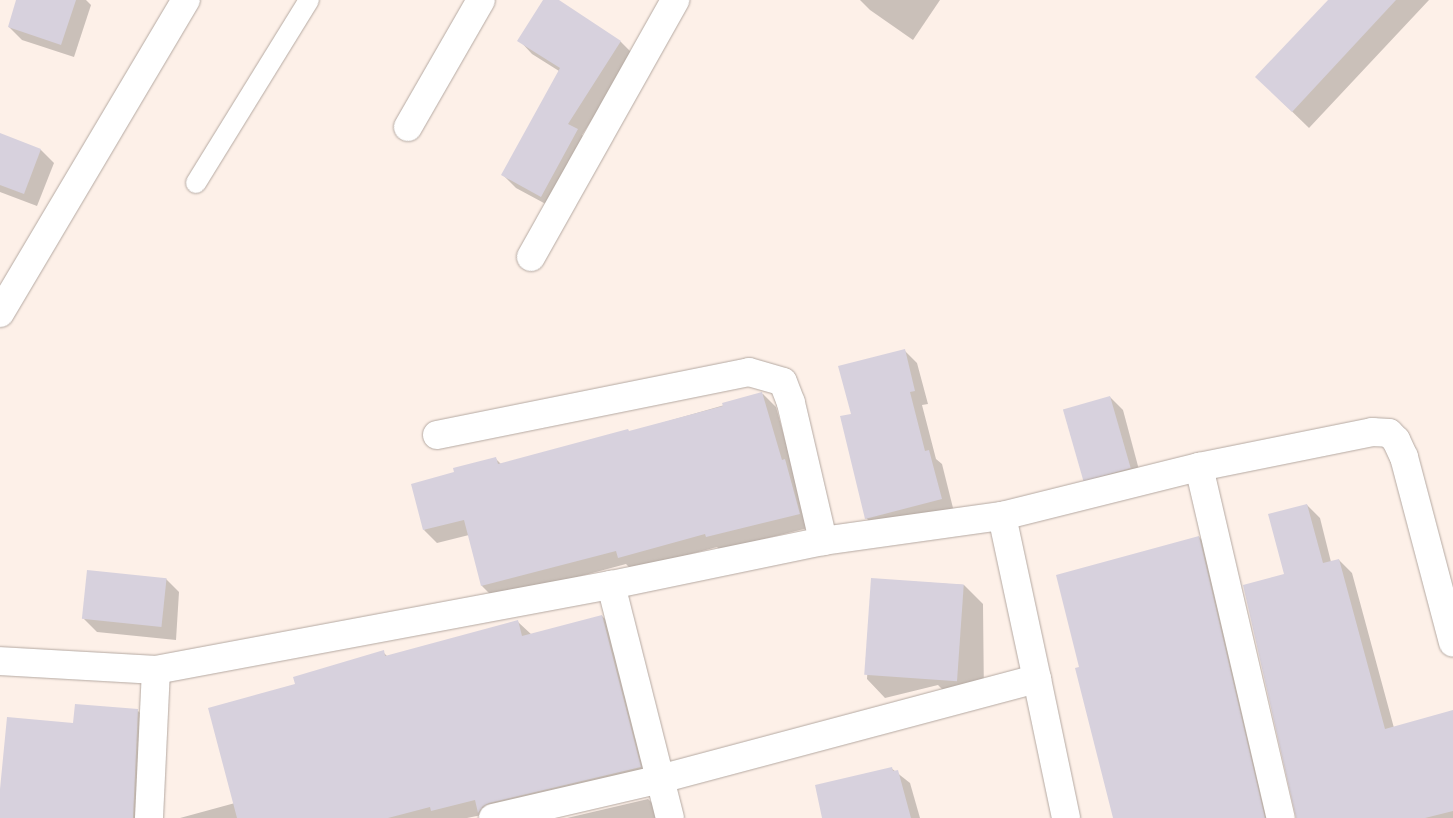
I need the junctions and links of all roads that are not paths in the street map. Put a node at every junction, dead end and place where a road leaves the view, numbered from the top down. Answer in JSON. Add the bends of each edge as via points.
{"nodes":[{"id":1,"x":186,"y":0,"type":"edge"},
{"id":2,"x":309,"y":0,"type":"edge"},
{"id":3,"x":481,"y":0,"type":"edge"},
{"id":4,"x":675,"y":0,"type":"edge"},
{"id":5,"x":408,"y":127,"type":"dead end"},
{"id":6,"x":196,"y":183,"type":"dead end"},
{"id":7,"x":531,"y":258,"type":"dead end"},
{"id":8,"x":0,"y":313,"type":"edge"},
{"id":9,"x":437,"y":435,"type":"dead end"},
{"id":10,"x":1199,"y":467,"type":"junction"},
{"id":11,"x":1002,"y":516,"type":"junction"},
{"id":12,"x":823,"y":542,"type":"junction"},
{"id":13,"x":611,"y":585,"type":"junction"},
{"id":14,"x":1453,"y":643,"type":"edge"},
{"id":15,"x":0,"y":661,"type":"edge"},
{"id":16,"x":156,"y":670,"type":"junction"},
{"id":17,"x":1037,"y":679,"type":"junction"},
{"id":18,"x":660,"y":779,"type":"junction"},
{"id":19,"x":150,"y":818,"type":"edge"},
{"id":20,"x":493,"y":818,"type":"edge"},
{"id":21,"x":670,"y":818,"type":"edge"},
{"id":22,"x":1066,"y":818,"type":"edge"},
{"id":23,"x":1281,"y":818,"type":"edge"}],
"edges":[{"from":1,"to":8,"type":"street"},
{"from":2,"to":6,"type":"lane"},
{"from":3,"to":5,"type":"street"},
{"from":4,"to":7,"type":"street"},
{"from":9,"to":12,"type":"street","via":[[749,372],[783,382],[791,403]]},
{"from":10,"to":11,"type":"street"},
{"from":10,"to":14,"type":"street","via":[[1372,432],[1388,433],[1396,440],[1404,457]]},
{"from":10,"to":23,"type":"street"},
{"from":11,"to":12,"type":"street"},
{"from":11,"to":17,"type":"street"},
{"from":12,"to":13,"type":"street"},
{"from":13,"to":16,"type":"street"},
{"from":13,"to":18,"type":"street"},
{"from":15,"to":16,"type":"street"},
{"from":16,"to":19,"type":"street"},
{"from":17,"to":18,"type":"street"},
{"from":17,"to":22,"type":"street"},
{"from":18,"to":20,"type":"street"},
{"from":18,"to":21,"type":"street"}]}
